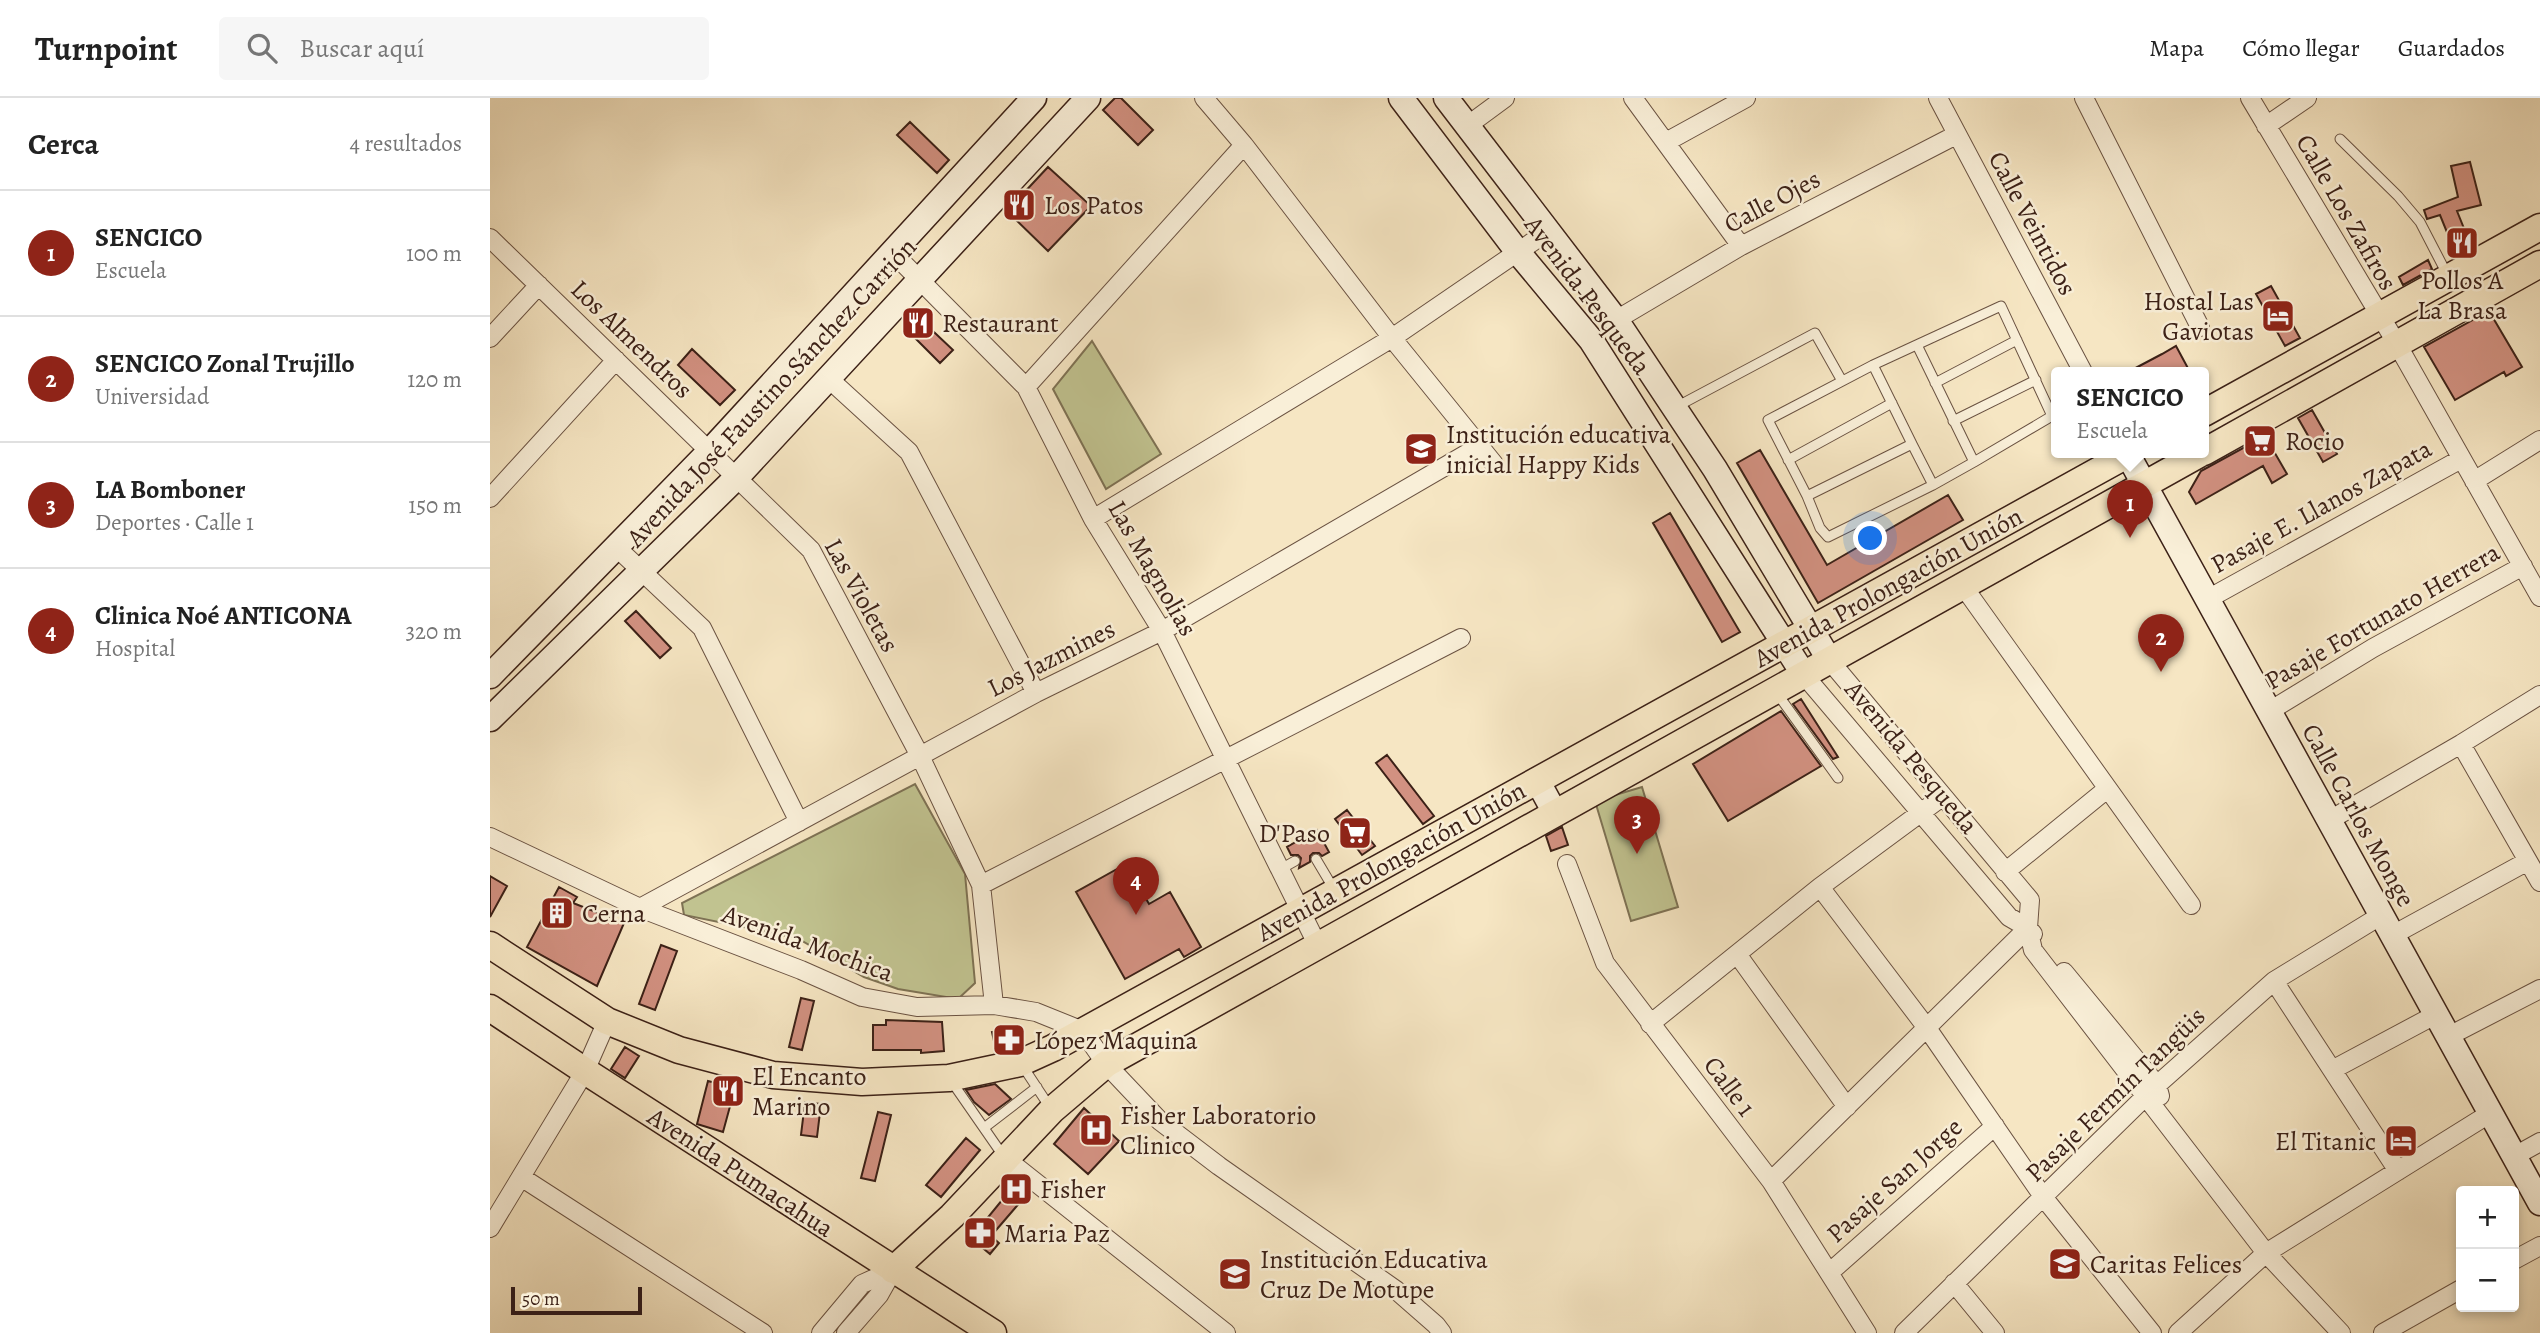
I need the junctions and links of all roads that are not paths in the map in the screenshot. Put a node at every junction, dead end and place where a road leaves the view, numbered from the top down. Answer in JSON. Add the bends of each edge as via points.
{"nodes":[{"id":1,"x":1034,"y":98,"type":"edge"},
{"id":2,"x":1088,"y":98,"type":"edge"},
{"id":3,"x":1204,"y":98,"type":"edge"},
{"id":4,"x":1401,"y":98,"type":"edge"},
{"id":5,"x":1446,"y":98,"type":"edge"},
{"id":6,"x":1505,"y":98,"type":"edge"},
{"id":7,"x":1633,"y":98,"type":"edge"},
{"id":8,"x":1746,"y":98,"type":"edge"},
{"id":9,"x":1938,"y":98,"type":"edge"},
{"id":10,"x":2084,"y":98,"type":"edge"},
{"id":11,"x":2250,"y":98,"type":"edge"},
{"id":12,"x":2307,"y":98,"type":"edge"},
{"id":13,"x":1467,"y":125,"type":"junction"},
{"id":14,"x":2266,"y":126,"type":"junction"},
{"id":15,"x":1956,"y":135,"type":"junction"},
{"id":16,"x":2340,"y":139,"type":"dead end"},
{"id":17,"x":1666,"y":142,"type":"junction"},
{"id":18,"x":1244,"y":145,"type":"junction"},
{"id":19,"x":2540,"y":224,"type":"edge"},
{"id":20,"x":1547,"y":232,"type":"junction"},
{"id":21,"x":490,"y":238,"type":"edge"},
{"id":22,"x":1741,"y":246,"type":"junction"},
{"id":23,"x":1517,"y":251,"type":"junction"},
{"id":24,"x":892,"y":252,"type":"junction"},
{"id":25,"x":2540,"y":264,"type":"edge"},
{"id":26,"x":2449,"y":277,"type":"junction"},
{"id":27,"x":919,"y":280,"type":"junction"},
{"id":28,"x":539,"y":285,"type":"junction"},
{"id":29,"x":2378,"y":316,"type":"junction"},
{"id":30,"x":1616,"y":320,"type":"junction"},
{"id":31,"x":2200,"y":327,"type":"dead end"},
{"id":32,"x":490,"y":338,"type":"edge"},
{"id":33,"x":1392,"y":338,"type":"junction"},
{"id":34,"x":2017,"y":340,"type":"junction"},
{"id":35,"x":2397,"y":344,"type":"junction"},
{"id":36,"x":1917,"y":345,"type":"junction"},
{"id":37,"x":616,"y":360,"type":"junction"},
{"id":38,"x":1873,"y":365,"type":"junction"},
{"id":39,"x":2080,"y":367,"type":"edge"},
{"id":40,"x":828,"y":378,"type":"junction"},
{"id":41,"x":2036,"y":380,"type":"junction"},
{"id":42,"x":1842,"y":381,"type":"junction"},
{"id":43,"x":1935,"y":383,"type":"junction"},
{"id":44,"x":1026,"y":387,"type":"junction"},
{"id":45,"x":1892,"y":403,"type":"junction"},
{"id":46,"x":1675,"y":408,"type":"junction"},
{"id":47,"x":2209,"y":410,"type":"edge"},
{"id":48,"x":2051,"y":414,"type":"edge"},
{"id":49,"x":2051,"y":417,"type":"edge"},
{"id":50,"x":1953,"y":421,"type":"junction"},
{"id":51,"x":2540,"y":440,"type":"edge"},
{"id":52,"x":1912,"y":444,"type":"junction"},
{"id":53,"x":1480,"y":446,"type":"junction"},
{"id":54,"x":2209,"y":449,"type":"edge"},
{"id":55,"x":710,"y":451,"type":"junction"},
{"id":56,"x":2120,"y":458,"type":"edge"},
{"id":57,"x":2131,"y":458,"type":"edge"},
{"id":58,"x":2192,"y":458,"type":"edge"},
{"id":59,"x":2461,"y":459,"type":"junction"},
{"id":60,"x":1788,"y":460,"type":"junction"},
{"id":61,"x":1975,"y":462,"type":"junction"},
{"id":62,"x":1494,"y":464,"type":"dead end"},
{"id":63,"x":1715,"y":470,"type":"junction"},
{"id":64,"x":737,"y":477,"type":"junction"},
{"id":65,"x":2474,"y":481,"type":"junction"},
{"id":66,"x":1933,"y":485,"type":"junction"},
{"id":67,"x":2144,"y":485,"type":"junction"},
{"id":68,"x":1686,"y":486,"type":"junction"},
{"id":69,"x":1807,"y":496,"type":"junction"},
{"id":70,"x":490,"y":498,"type":"edge"},
{"id":71,"x":2108,"y":505,"type":"junction"},
{"id":72,"x":2161,"y":517,"type":"junction"},
{"id":73,"x":1093,"y":519,"type":"junction"},
{"id":74,"x":616,"y":547,"type":"junction"},
{"id":75,"x":2523,"y":566,"type":"junction"},
{"id":76,"x":643,"y":571,"type":"junction"},
{"id":77,"x":1963,"y":586,"type":"junction"},
{"id":78,"x":2540,"y":597,"type":"edge"},
{"id":79,"x":2206,"y":600,"type":"junction"},
{"id":80,"x":1811,"y":629,"type":"junction"},
{"id":81,"x":1162,"y":631,"type":"junction"},
{"id":82,"x":1461,"y":638,"type":"dead end"},
{"id":83,"x":1784,"y":645,"type":"junction"},
{"id":84,"x":1830,"y":661,"type":"junction"},
{"id":85,"x":1804,"y":675,"type":"junction"},
{"id":86,"x":490,"y":676,"type":"edge"},
{"id":87,"x":1774,"y":691,"type":"junction"},
{"id":88,"x":1036,"y":693,"type":"junction"},
{"id":89,"x":2540,"y":695,"type":"edge"},
{"id":90,"x":2268,"y":712,"type":"junction"},
{"id":91,"x":490,"y":719,"type":"edge"},
{"id":92,"x":2461,"y":744,"type":"junction"},
{"id":93,"x":920,"y":756,"type":"junction"},
{"id":94,"x":1225,"y":760,"type":"junction"},
{"id":95,"x":1838,"y":778,"type":"dead end"},
{"id":96,"x":1537,"y":780,"type":"junction"},
{"id":97,"x":2107,"y":789,"type":"junction"},
{"id":98,"x":1942,"y":797,"type":"junction"},
{"id":99,"x":1555,"y":813,"type":"junction"},
{"id":100,"x":1920,"y":813,"type":"junction"},
{"id":101,"x":2328,"y":821,"type":"junction"},
{"id":102,"x":799,"y":822,"type":"junction"},
{"id":103,"x":490,"y":837,"type":"edge"},
{"id":104,"x":1316,"y":859,"type":"dead end"},
{"id":105,"x":2528,"y":861,"type":"junction"},
{"id":106,"x":1567,"y":863,"type":"dead end"},
{"id":107,"x":2005,"y":872,"type":"junction"},
{"id":108,"x":2540,"y":882,"type":"edge"},
{"id":109,"x":981,"y":885,"type":"junction"},
{"id":110,"x":1821,"y":887,"type":"junction"},
{"id":111,"x":1335,"y":892,"type":"junction"},
{"id":112,"x":2191,"y":905,"type":"dead end"},
{"id":113,"x":640,"y":908,"type":"junction"},
{"id":114,"x":1299,"y":912,"type":"junction"},
{"id":115,"x":2386,"y":926,"type":"junction"},
{"id":116,"x":2028,"y":928,"type":"junction"},
{"id":117,"x":490,"y":945,"type":"edge"},
{"id":118,"x":1318,"y":946,"type":"junction"},
{"id":119,"x":1737,"y":954,"type":"junction"},
{"id":120,"x":2274,"y":981,"type":"junction"},
{"id":121,"x":2540,"y":989,"type":"edge"},
{"id":122,"x":993,"y":1005,"type":"junction"},
{"id":123,"x":490,"y":1008,"type":"edge"},
{"id":124,"x":2435,"y":1015,"type":"junction"},
{"id":125,"x":607,"y":1021,"type":"junction"},
{"id":126,"x":1650,"y":1024,"type":"junction"},
{"id":127,"x":1927,"y":1028,"type":"junction"},
{"id":128,"x":1083,"y":1031,"type":"junction"},
{"id":129,"x":2447,"y":1037,"type":"junction"},
{"id":130,"x":1020,"y":1063,"type":"junction"},
{"id":131,"x":1106,"y":1064,"type":"junction"},
{"id":132,"x":2332,"y":1070,"type":"junction"},
{"id":133,"x":584,"y":1071,"type":"junction"},
{"id":134,"x":949,"y":1078,"type":"junction"},
{"id":135,"x":1037,"y":1087,"type":"junction"},
{"id":136,"x":2151,"y":1091,"type":"junction"},
{"id":137,"x":1847,"y":1107,"type":"junction"},
{"id":138,"x":1052,"y":1110,"type":"junction"},
{"id":139,"x":2489,"y":1114,"type":"junction"},
{"id":140,"x":1995,"y":1126,"type":"junction"},
{"id":141,"x":984,"y":1128,"type":"junction"},
{"id":142,"x":2540,"y":1143,"type":"edge"},
{"id":143,"x":2513,"y":1157,"type":"junction"},
{"id":144,"x":1005,"y":1158,"type":"junction"},
{"id":145,"x":2398,"y":1171,"type":"junction"},
{"id":146,"x":521,"y":1177,"type":"junction"},
{"id":147,"x":1770,"y":1181,"type":"junction"},
{"id":148,"x":2044,"y":1198,"type":"junction"},
{"id":149,"x":2540,"y":1203,"type":"edge"},
{"id":150,"x":490,"y":1228,"type":"edge"},
{"id":151,"x":2540,"y":1246,"type":"edge"},
{"id":152,"x":2266,"y":1253,"type":"junction"},
{"id":153,"x":2519,"y":1257,"type":"edge"},
{"id":154,"x":893,"y":1270,"type":"junction"},
{"id":155,"x":1829,"y":1273,"type":"junction"},
{"id":156,"x":1954,"y":1283,"type":"junction"},
{"id":157,"x":2456,"y":1292,"type":"edge"},
{"id":158,"x":763,"y":1333,"type":"edge"},
{"id":159,"x":821,"y":1333,"type":"edge"},
{"id":160,"x":846,"y":1333,"type":"edge"},
{"id":161,"x":993,"y":1333,"type":"edge"},
{"id":162,"x":1226,"y":1333,"type":"edge"},
{"id":163,"x":1442,"y":1333,"type":"edge"},
{"id":164,"x":1867,"y":1333,"type":"edge"},
{"id":165,"x":1905,"y":1333,"type":"edge"},
{"id":166,"x":1995,"y":1333,"type":"edge"},
{"id":167,"x":2152,"y":1333,"type":"edge"},
{"id":168,"x":2178,"y":1333,"type":"edge"},
{"id":169,"x":2341,"y":1333,"type":"edge"},
{"id":170,"x":2383,"y":1333,"type":"edge"}],
"edges":[{"from":1,"to":24,"type":"main road","name":"Avenida José Faustino Sánchez Carrión"},
{"from":2,"to":27,"type":"main road","name":"Avenida José Faustino Sánchez Carrión"},
{"from":3,"to":18,"type":"street"},
{"from":4,"to":23,"type":"main road","name":"Avenida Pesqueda"},
{"from":5,"to":13,"type":"main road","name":"Avenida Pesqueda"},
{"from":6,"to":13,"type":"street"},
{"from":7,"to":17,"type":"street"},
{"from":8,"to":17,"type":"street"},
{"from":9,"to":15,"type":"street","name":"Calle Veintidos"},
{"from":10,"to":31,"type":"street"},
{"from":11,"to":14,"type":"street","name":"Calle Los Zafiros"},
{"from":12,"to":14,"type":"street"},
{"from":13,"to":20,"type":"main road","name":"Avenida Pesqueda"},
{"from":14,"to":29,"type":"street","name":"Calle Los Zafiros"},
{"from":15,"to":22,"type":"street","name":"Calle Ojes"},
{"from":15,"to":39,"type":"street","name":"Calle Veintidos"},
{"from":16,"to":26,"type":"lane","via":[[2420,222]]},
{"from":17,"to":22,"type":"street"},
{"from":18,"to":33,"type":"street"},
{"from":18,"to":44,"type":"street"},
{"from":19,"to":26,"type":"main road"},
{"from":20,"to":23,"type":"street"},
{"from":20,"to":30,"type":"main road","name":"Avenida Pesqueda"},
{"from":21,"to":28,"type":"street","name":"Los Almendros"},
{"from":22,"to":30,"type":"street","name":"Calle Ojes"},
{"from":23,"to":33,"type":"street"},
{"from":23,"to":68,"type":"main road","name":"Avenida Pesqueda","via":[[1591,340]]},
{"from":24,"to":27,"type":"street","name":"Las Magnolias"},
{"from":24,"to":55,"type":"main road","name":"Avenida José Faustino Sánchez Carrión"},
{"from":25,"to":35,"type":"main road","name":"Avenida Prolongación Unión"},
{"from":26,"to":29,"type":"main road"},
{"from":27,"to":40,"type":"main road","name":"Avenida José Faustino Sánchez Carrión"},
{"from":27,"to":44,"type":"street","name":"Las Magnolias"},
{"from":28,"to":32,"type":"street"},
{"from":28,"to":37,"type":"street","name":"Los Almendros"},
{"from":29,"to":35,"type":"street","name":"Calle Los Zafiros"},
{"from":29,"to":47,"type":"main road"},
{"from":30,"to":46,"type":"main road","name":"Avenida Pesqueda"},
{"from":33,"to":53,"type":"street"},
{"from":33,"to":73,"type":"street"},
{"from":34,"to":36,"type":"lane","via":[[2001,306]]},
{"from":34,"to":41,"type":"lane"},
{"from":34,"to":43,"type":"lane"},
{"from":35,"to":54,"type":"main road","name":"Avenida Prolongación Unión"},
{"from":35,"to":59,"type":"street","name":"Calle Los Zafiros"},
{"from":36,"to":38,"type":"lane"},
{"from":36,"to":43,"type":"lane"},
{"from":37,"to":55,"type":"street","name":"Los Almendros"},
{"from":37,"to":70,"type":"street"},
{"from":38,"to":42,"type":"lane"},
{"from":38,"to":45,"type":"lane"},
{"from":40,"to":64,"type":"main road","name":"Avenida José Faustino Sánchez Carrión"},
{"from":40,"to":88,"type":"street","via":[[909,452]]},
{"from":41,"to":48,"type":"lane"},
{"from":41,"to":50,"type":"lane"},
{"from":42,"to":46,"type":"lane","via":[[1815,333]]},
{"from":42,"to":60,"type":"lane","via":[[1768,420]]},
{"from":43,"to":50,"type":"lane"},
{"from":44,"to":73,"type":"street","name":"Las Magnolias"},
{"from":45,"to":52,"type":"lane"},
{"from":45,"to":60,"type":"lane"},
{"from":46,"to":63,"type":"main road","name":"Avenida Pesqueda"},
{"from":49,"to":61,"type":"lane"},
{"from":50,"to":61,"type":"lane"},
{"from":51,"to":65,"type":"street"},
{"from":52,"to":66,"type":"lane"},
{"from":52,"to":69,"type":"lane"},
{"from":53,"to":62,"type":"street"},
{"from":53,"to":81,"type":"street","name":"Los Jazmines"},
{"from":55,"to":64,"type":"street","name":"Los Almendros"},
{"from":55,"to":74,"type":"main road","name":"Avenida José Faustino Sánchez Carrión"},
{"from":56,"to":80,"type":"main road","name":"Avenida Prolongación Unión"},
{"from":57,"to":67,"type":"main road","name":"Calle Carlos Monge"},
{"from":58,"to":67,"type":"main road","name":"Avenida Prolongación Unión"},
{"from":59,"to":65,"type":"street","name":"Calle Los Zafiros"},
{"from":59,"to":79,"type":"street","name":"Pasaje E. Llanos Zapata"},
{"from":60,"to":69,"type":"lane"},
{"from":61,"to":66,"type":"lane"},
{"from":63,"to":68,"type":"main road"},
{"from":63,"to":80,"type":"main road","name":"Avenida Pesqueda"},
{"from":64,"to":76,"type":"main road","name":"Avenida José Faustino Sánchez Carrión"},
{"from":64,"to":93,"type":"street","name":"Las Violetas","via":[[811,550]]},
{"from":65,"to":75,"type":"street","name":"Calle Los Zafiros"},
{"from":66,"to":69,"type":"lane","via":[[1828,537]]},
{"from":67,"to":71,"type":"main road","name":"Avenida Prolongación Unión"},
{"from":67,"to":72,"type":"main road","name":"Calle Carlos Monge"},
{"from":68,"to":83,"type":"main road","name":"Avenida Pesqueda"},
{"from":71,"to":72,"type":"main road"},
{"from":71,"to":77,"type":"main road","name":"Avenida Prolongación Unión"},
{"from":72,"to":79,"type":"main road","name":"Calle Carlos Monge"},
{"from":73,"to":81,"type":"street","name":"Las Magnolias"},
{"from":74,"to":76,"type":"street"},
{"from":74,"to":86,"type":"main road","name":"Avenida José Faustino Sánchez Carrión"},
{"from":75,"to":78,"type":"street","name":"Calle Los Zafiros"},
{"from":75,"to":90,"type":"street","name":"Pasaje Fortunato Herrera"},
{"from":76,"to":91,"type":"main road","name":"Avenida José Faustino Sánchez Carrión"},
{"from":76,"to":102,"type":"street","via":[[702,628]]},
{"from":77,"to":84,"type":"main road","name":"Avenida Prolongación Unión"},
{"from":77,"to":97,"type":"street"},
{"from":79,"to":90,"type":"main road","name":"Calle Carlos Monge"},
{"from":80,"to":83,"type":"main road","name":"Avenida Prolongación Unión"},
{"from":80,"to":84,"type":"main road","name":"Avenida Pesqueda"},
{"from":81,"to":88,"type":"street","name":"Los Jazmines"},
{"from":81,"to":94,"type":"street","name":"Las Magnolias"},
{"from":82,"to":94,"type":"street"},
{"from":83,"to":85,"type":"main road","name":"Avenida Pesqueda"},
{"from":83,"to":96,"type":"main road","name":"Avenida Prolongación Unión"},
{"from":84,"to":85,"type":"main road","name":"Avenida Prolongación Unión"},
{"from":84,"to":98,"type":"street","name":"Avenida Pesqueda"},
{"from":85,"to":87,"type":"main road","name":"Avenida Prolongación Unión"},
{"from":85,"to":100,"type":"street","name":"Avenida Pesqueda"},
{"from":87,"to":95,"type":"lane"},
{"from":87,"to":99,"type":"main road","name":"Avenida Prolongación Unión"},
{"from":88,"to":93,"type":"street","name":"Los Jazmines"},
{"from":89,"to":92,"type":"street"},
{"from":90,"to":101,"type":"main road","name":"Calle Carlos Monge"},
{"from":92,"to":101,"type":"street"},
{"from":92,"to":105,"type":"street"},
{"from":93,"to":102,"type":"street","name":"Los Jazmines"},
{"from":93,"to":109,"type":"street","name":"Las Violetas"},
{"from":94,"to":109,"type":"street"},
{"from":94,"to":114,"type":"street","name":"Las Magnolias","via":[[1287,866]]},
{"from":96,"to":99,"type":"main road"},
{"from":96,"to":111,"type":"main road","name":"Avenida Prolongación Unión"},
{"from":97,"to":107,"type":"street"},
{"from":97,"to":112,"type":"street"},
{"from":98,"to":100,"type":"street"},
{"from":98,"to":107,"type":"street","name":"Avenida Pesqueda"},
{"from":99,"to":118,"type":"main road","name":"Avenida Prolongación Unión"},
{"from":100,"to":110,"type":"street"},
{"from":100,"to":116,"type":"street","name":"Avenida Pesqueda","via":[[2009,917]]},
{"from":101,"to":115,"type":"main road","name":"Calle Carlos Monge"},
{"from":102,"to":113,"type":"street","name":"Los Jazmines"},
{"from":103,"to":113,"type":"street","name":"Avenida Mochica"},
{"from":104,"to":111,"type":"lane"},
{"from":105,"to":108,"type":"street"},
{"from":105,"to":115,"type":"street","name":"Pasaje Fermín Tangüis"},
{"from":106,"to":126,"type":"street","name":"Calle 1","via":[[1605,962]]},
{"from":107,"to":116,"type":"street","name":"Avenida Pesqueda","via":[[2030,900]]},
{"from":109,"to":122,"type":"street","name":"Las Violetas"},
{"from":110,"to":119,"type":"street"},
{"from":110,"to":127,"type":"street"},
{"from":111,"to":114,"type":"main road","name":"Avenida Prolongación Unión"},
{"from":113,"to":122,"type":"street","name":"Avenida Mochica","via":[[862,997],[917,1007]]},
{"from":114,"to":118,"type":"street","name":"Las Magnolias"},
{"from":114,"to":128,"type":"main road","name":"Avenida Prolongación Unión"},
{"from":115,"to":120,"type":"street","name":"Pasaje Fermín Tangüis"},
{"from":115,"to":124,"type":"main road","name":"Calle Carlos Monge"},
{"from":116,"to":127,"type":"street"},
{"from":116,"to":136,"type":"street","name":"Avenida Pesqueda"},
{"from":117,"to":125,"type":"main road"},
{"from":118,"to":131,"type":"main road","name":"Avenida Prolongación Unión"},
{"from":119,"to":126,"type":"street"},
{"from":119,"to":137,"type":"street"},
{"from":120,"to":132,"type":"street"},
{"from":120,"to":136,"type":"street","name":"Pasaje Fermín Tangüis"},
{"from":121,"to":129,"type":"street"},
{"from":122,"to":128,"type":"street","name":"Avenida Mochica","via":[[1036,1012]]},
{"from":123,"to":133,"type":"main road","name":"Avenida Pumacahua"},
{"from":124,"to":129,"type":"main road","name":"Calle Carlos Monge"},
{"from":124,"to":132,"type":"street"},
{"from":125,"to":133,"type":"street"},
{"from":125,"to":134,"type":"main road","name":"Avenida Prolongación Unión","via":[[679,1050],[773,1075],[862,1082]]},
{"from":126,"to":147,"type":"street","name":"Calle 1"},
{"from":127,"to":137,"type":"street"},
{"from":127,"to":140,"type":"street"},
{"from":128,"to":130,"type":"main road","name":"Avenida Prolongación Unión"},
{"from":128,"to":131,"type":"street"},
{"from":129,"to":139,"type":"main road","name":"Calle Carlos Monge"},
{"from":130,"to":134,"type":"main road","name":"Avenida Prolongación Unión"},
{"from":130,"to":135,"type":"lane"},
{"from":131,"to":138,"type":"main road","name":"Avenida Prolongación Unión"},
{"from":131,"to":163,"type":"street","via":[[1160,1121],[1396,1290]]},
{"from":132,"to":145,"type":"street"},
{"from":133,"to":146,"type":"street"},
{"from":133,"to":154,"type":"main road","name":"Avenida Pumacahua"},
{"from":134,"to":141,"type":"lane"},
{"from":135,"to":138,"type":"lane"},
{"from":135,"to":141,"type":"lane"},
{"from":136,"to":148,"type":"street","name":"Pasaje Fermín Tangüis"},
{"from":136,"to":152,"type":"street","name":"Avenida Pesqueda","via":[[2171,1133]]},
{"from":137,"to":147,"type":"street"},
{"from":138,"to":144,"type":"main road","name":"Avenida Prolongación Unión"},
{"from":139,"to":143,"type":"main road","name":"Calle Carlos Monge"},
{"from":139,"to":145,"type":"street"},
{"from":140,"to":148,"type":"street"},
{"from":140,"to":155,"type":"street","name":"Pasaje San Jorge"},
{"from":141,"to":144,"type":"lane"},
{"from":142,"to":143,"type":"street"},
{"from":143,"to":149,"type":"main road","name":"Calle Carlos Monge"},
{"from":144,"to":154,"type":"main road","name":"Avenida Prolongación Unión","via":[[952,1216]]},
{"from":144,"to":162,"type":"street"},
{"from":145,"to":152,"type":"street"},
{"from":146,"to":150,"type":"street"},
{"from":146,"to":158,"type":"street"},
{"from":147,"to":155,"type":"street","name":"Calle 1"},
{"from":148,"to":156,"type":"street","name":"Pasaje Fermín Tangüis"},
{"from":148,"to":167,"type":"street"},
{"from":151,"to":153,"type":"street"},
{"from":152,"to":168,"type":"street"},
{"from":152,"to":169,"type":"street"},
{"from":154,"to":159,"type":"street","via":[[862,1284]]},
{"from":154,"to":160,"type":"street","via":[[879,1295]]},
{"from":154,"to":161,"type":"main road","name":"Avenida Pumacahua"},
{"from":155,"to":164,"type":"street","name":"Calle 1"},
{"from":156,"to":165,"type":"street","name":"Pasaje Fermín Tangüis"},
{"from":156,"to":166,"type":"street"},
{"from":157,"to":170,"type":"street"}]}
